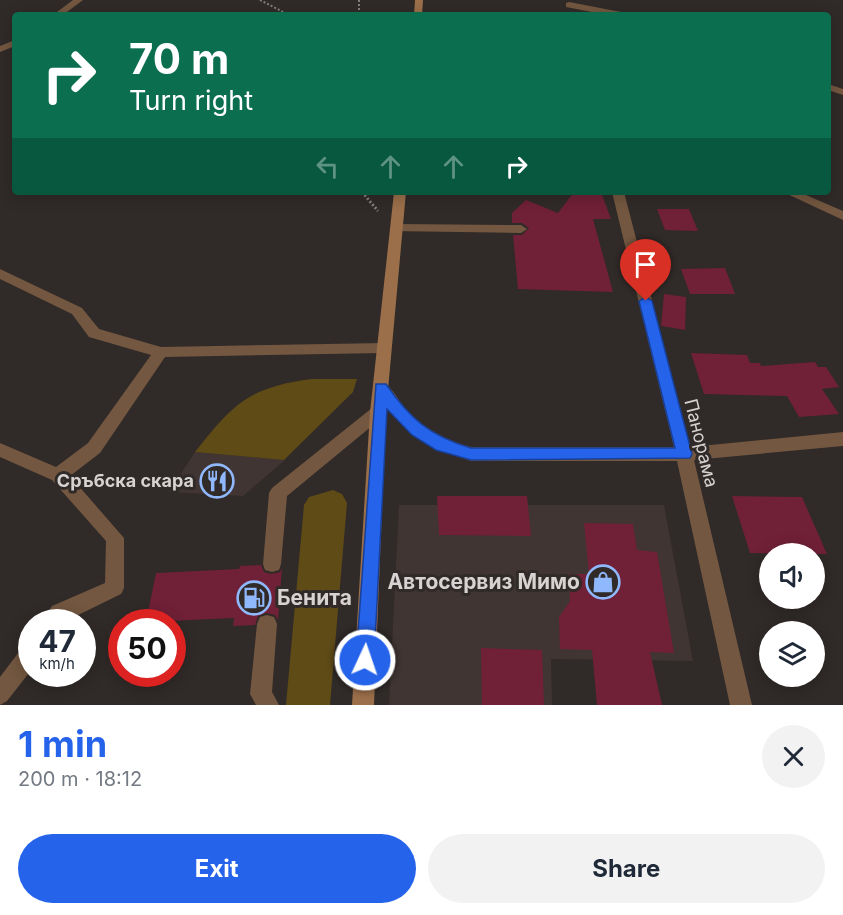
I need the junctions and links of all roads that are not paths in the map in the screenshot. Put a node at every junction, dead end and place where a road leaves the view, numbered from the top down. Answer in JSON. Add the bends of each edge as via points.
{"nodes":[{"id":1,"x":78,"y":0,"type":"edge"},
{"id":2,"x":568,"y":2,"type":"edge"},
{"id":3,"x":61,"y":12,"type":"edge"},
{"id":4,"x":609,"y":12,"type":"edge"},
{"id":5,"x":400,"y":195,"type":"edge"},
{"id":6,"x":619,"y":195,"type":"edge"},
{"id":7,"x":796,"y":195,"type":"edge"},
{"id":8,"x":843,"y":216,"type":"edge"},
{"id":9,"x":396,"y":228,"type":"junction"},
{"id":10,"x":521,"y":230,"type":"dead end"},
{"id":11,"x":0,"y":273,"type":"edge"},
{"id":12,"x":384,"y":348,"type":"junction"},
{"id":13,"x":161,"y":352,"type":"junction"},
{"id":14,"x":381,"y":388,"type":"junction"},
{"id":15,"x":378,"y":412,"type":"junction"},
{"id":16,"x":843,"y":439,"type":"edge"},
{"id":17,"x":0,"y":450,"type":"edge"},
{"id":18,"x":684,"y":454,"type":"junction"},
{"id":19,"x":58,"y":475,"type":"junction"},
{"id":20,"x":272,"y":564,"type":"dead end"},
{"id":21,"x":68,"y":609,"type":"edge"},
{"id":22,"x":267,"y":624,"type":"dead end"},
{"id":23,"x":18,"y":670,"type":"edge"},
{"id":24,"x":0,"y":694,"type":"edge"},
{"id":25,"x":268,"y":705,"type":"edge"},
{"id":26,"x":363,"y":705,"type":"edge"},
{"id":27,"x":741,"y":705,"type":"edge"}],
"edges":[{"from":1,"to":3,"type":"street"},
{"from":2,"to":4,"type":"street"},
{"from":5,"to":9,"type":"main road"},
{"from":6,"to":18,"type":"street","name":"Панорама"},
{"from":7,"to":8,"type":"street"},
{"from":9,"to":10,"type":"street"},
{"from":9,"to":12,"type":"main road"},
{"from":11,"to":13,"type":"street","via":[[77,311],[94,333]]},
{"from":12,"to":13,"type":"street"},
{"from":12,"to":14,"type":"main road"},
{"from":13,"to":19,"type":"street","via":[[94,448]]},
{"from":14,"to":15,"type":"main road"},
{"from":14,"to":18,"type":"street","via":[[397,412],[417,431],[441,446],[471,454]]},
{"from":15,"to":20,"type":"street","via":[[278,493]]},
{"from":15,"to":26,"type":"main road"},
{"from":16,"to":18,"type":"street"},
{"from":17,"to":19,"type":"street"},
{"from":18,"to":27,"type":"street","name":"Панорама"},
{"from":19,"to":21,"type":"street","via":[[114,538],[114,588]]},
{"from":22,"to":25,"type":"street","via":[[261,694]]},
{"from":23,"to":24,"type":"street"}]}
